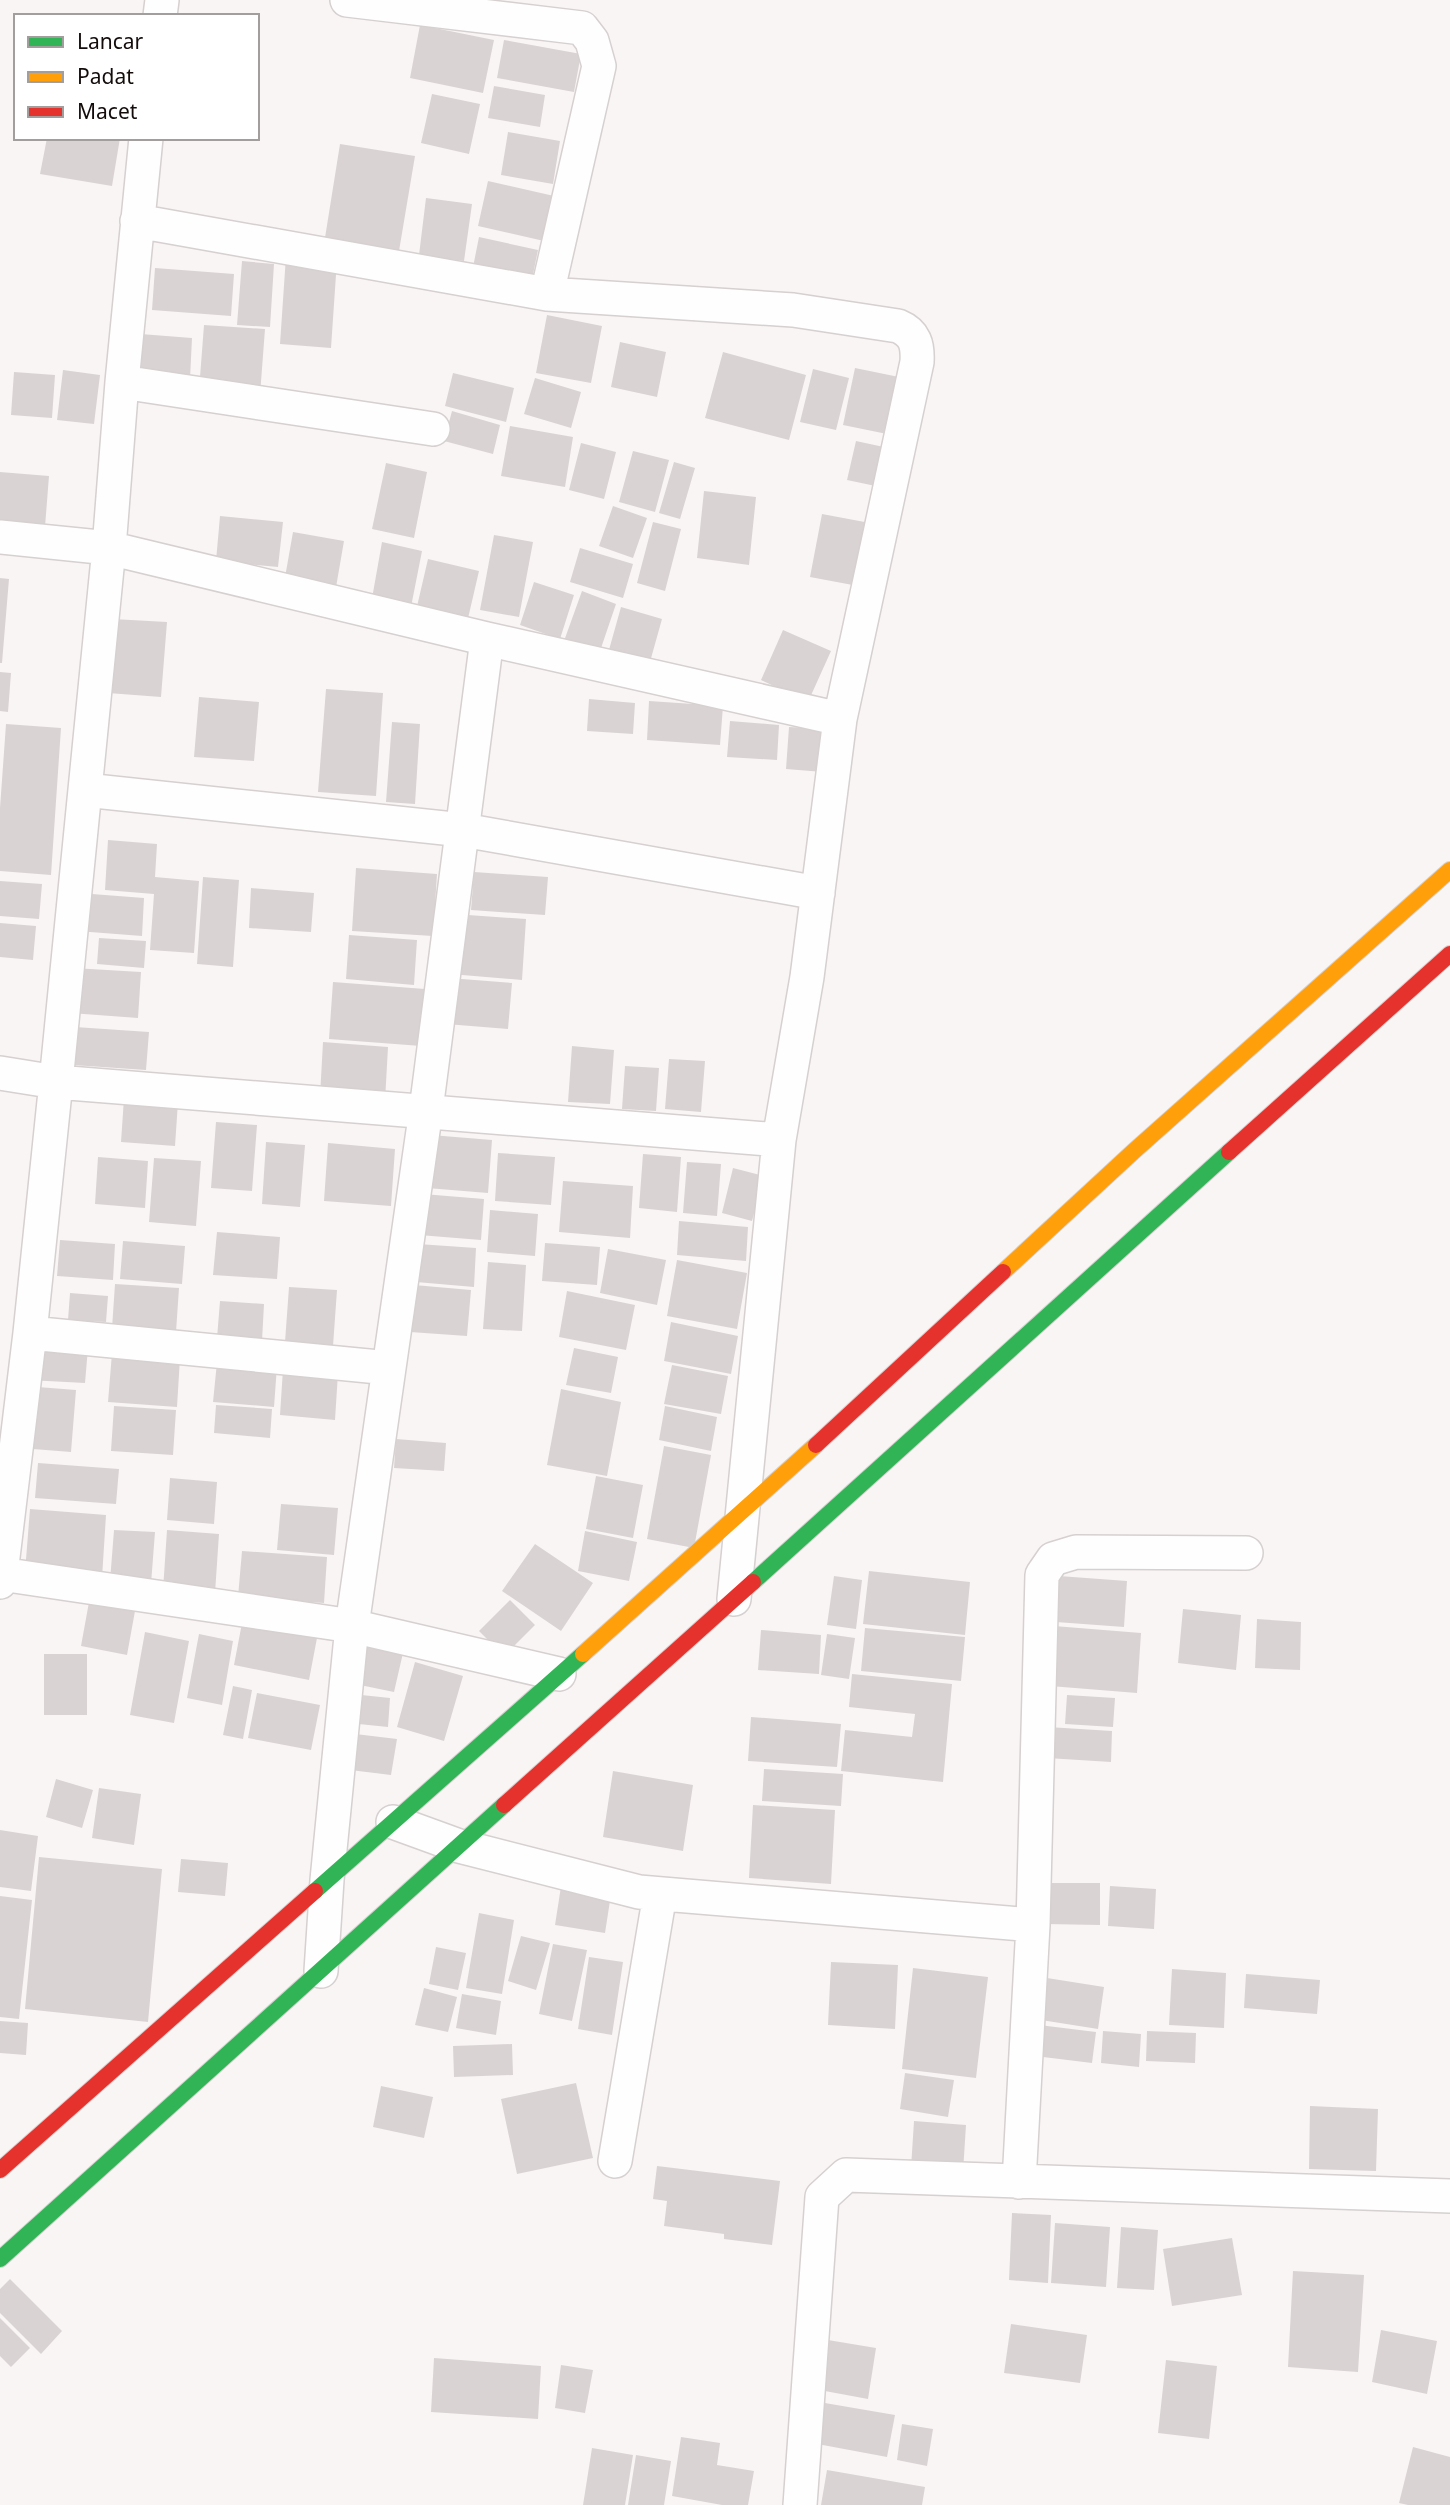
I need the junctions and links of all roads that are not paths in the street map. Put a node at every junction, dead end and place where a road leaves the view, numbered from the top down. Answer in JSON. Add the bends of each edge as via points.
{"nodes":[{"id":1,"x":347,"y":0,"type":"edge"},
{"id":2,"x":146,"y":140,"type":"edge"},
{"id":3,"x":136,"y":221,"type":"junction"},
{"id":4,"x":547,"y":294,"type":"junction"},
{"id":5,"x":121,"y":382,"type":"junction"},
{"id":6,"x":433,"y":429,"type":"dead end"},
{"id":7,"x":0,"y":537,"type":"edge"},
{"id":8,"x":109,"y":548,"type":"junction"},
{"id":9,"x":487,"y":639,"type":"junction"},
{"id":10,"x":840,"y":719,"type":"junction"},
{"id":11,"x":85,"y":790,"type":"junction"},
{"id":12,"x":463,"y":830,"type":"junction"},
{"id":13,"x":1450,"y":870,"type":"edge"},
{"id":14,"x":818,"y":893,"type":"junction"},
{"id":15,"x":1450,"y":954,"type":"edge"},
{"id":16,"x":0,"y":1073,"type":"edge"},
{"id":17,"x":56,"y":1082,"type":"junction"},
{"id":18,"x":426,"y":1110,"type":"junction"},
{"id":19,"x":779,"y":1140,"type":"junction"},
{"id":20,"x":30,"y":1333,"type":"junction"},
{"id":21,"x":390,"y":1368,"type":"junction"},
{"id":22,"x":743,"y":1513,"type":"junction"},
{"id":23,"x":1246,"y":1553,"type":"dead end"},
{"id":24,"x":1,"y":1578,"type":"edge"},
{"id":25,"x":734,"y":1599,"type":"junction"},
{"id":26,"x":352,"y":1626,"type":"junction"},
{"id":27,"x":559,"y":1674,"type":"junction"},
{"id":28,"x":393,"y":1822,"type":"junction"},
{"id":29,"x":459,"y":1846,"type":"junction"},
{"id":30,"x":327,"y":1880,"type":"junction"},
{"id":31,"x":660,"y":1894,"type":"junction"},
{"id":32,"x":1033,"y":1925,"type":"junction"},
{"id":33,"x":321,"y":1971,"type":"junction"},
{"id":34,"x":615,"y":2161,"type":"dead end"},
{"id":35,"x":0,"y":2170,"type":"edge"},
{"id":36,"x":1019,"y":2182,"type":"junction"},
{"id":37,"x":1450,"y":2196,"type":"edge"},
{"id":38,"x":0,"y":2259,"type":"edge"},
{"id":39,"x":800,"y":2505,"type":"edge"}],
"edges":[{"from":1,"to":4,"type":"street","via":[[582,28],[593,41],[599,66]]},
{"from":2,"to":3,"type":"street"},
{"from":3,"to":4,"type":"street"},
{"from":3,"to":5,"type":"street"},
{"from":4,"to":10,"type":"street","via":[[793,310],[898,326],[915,339],[917,362]]},
{"from":5,"to":6,"type":"street"},
{"from":5,"to":8,"type":"street"},
{"from":7,"to":8,"type":"street"},
{"from":8,"to":9,"type":"street"},
{"from":8,"to":11,"type":"street"},
{"from":9,"to":10,"type":"street"},
{"from":9,"to":12,"type":"street"},
{"from":10,"to":14,"type":"street"},
{"from":11,"to":12,"type":"street"},
{"from":11,"to":17,"type":"street"},
{"from":12,"to":14,"type":"street"},
{"from":12,"to":18,"type":"street"},
{"from":13,"to":22,"type":"street","via":[[1134,1151]]},
{"from":14,"to":19,"type":"street"},
{"from":15,"to":25,"type":"street"},
{"from":16,"to":17,"type":"street"},
{"from":17,"to":18,"type":"street"},
{"from":17,"to":20,"type":"street"},
{"from":18,"to":19,"type":"street"},
{"from":18,"to":21,"type":"street"},
{"from":19,"to":22,"type":"street"},
{"from":20,"to":21,"type":"street"},
{"from":20,"to":24,"type":"street"},
{"from":21,"to":26,"type":"street"},
{"from":22,"to":25,"type":"street"},
{"from":22,"to":27,"type":"street"},
{"from":23,"to":32,"type":"street","via":[[1076,1552],[1053,1559],[1042,1575]]},
{"from":24,"to":26,"type":"street"},
{"from":25,"to":29,"type":"street"},
{"from":26,"to":27,"type":"street"},
{"from":26,"to":30,"type":"street"},
{"from":27,"to":28,"type":"street"},
{"from":28,"to":29,"type":"street"},
{"from":28,"to":30,"type":"street"},
{"from":29,"to":31,"type":"street"},
{"from":29,"to":33,"type":"street"},
{"from":30,"to":33,"type":"street"},
{"from":30,"to":35,"type":"street"},
{"from":31,"to":32,"type":"street"},
{"from":31,"to":34,"type":"street"},
{"from":32,"to":36,"type":"street"},
{"from":33,"to":38,"type":"street"},
{"from":36,"to":37,"type":"street"},
{"from":36,"to":39,"type":"street","via":[[846,2175],[822,2197]]}]}
